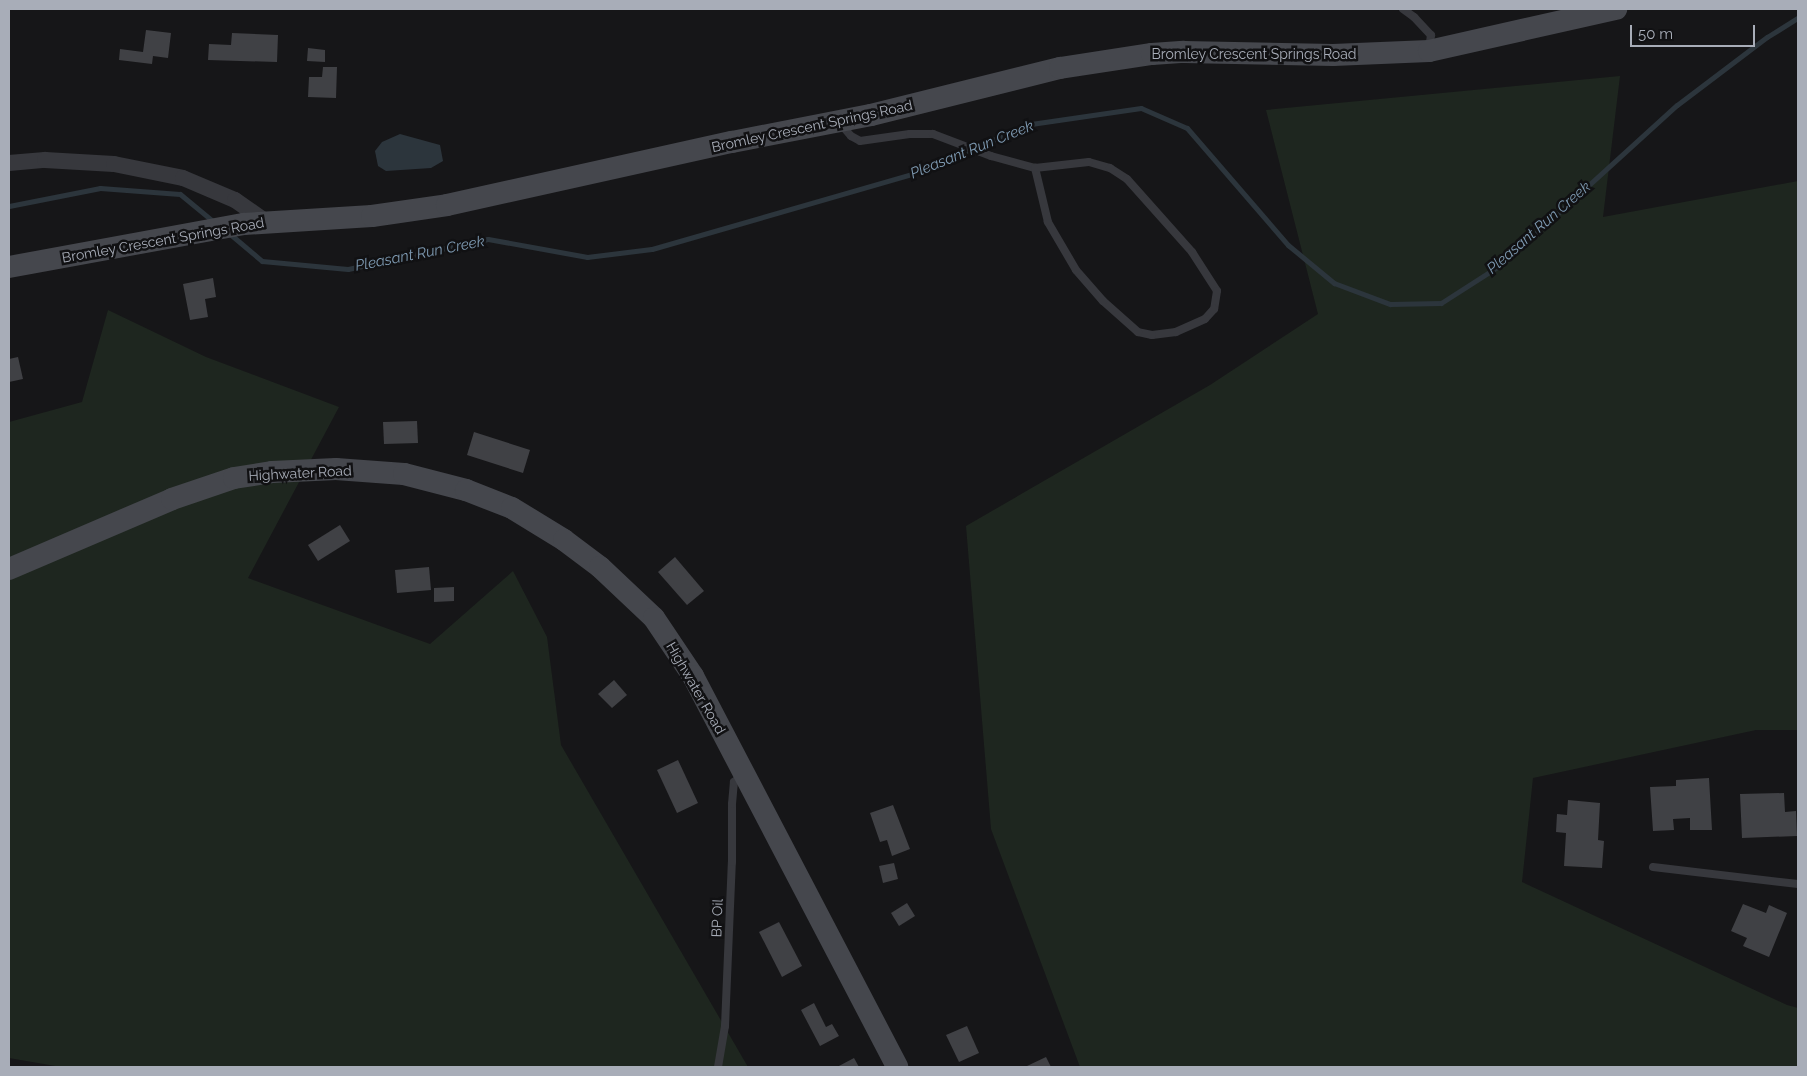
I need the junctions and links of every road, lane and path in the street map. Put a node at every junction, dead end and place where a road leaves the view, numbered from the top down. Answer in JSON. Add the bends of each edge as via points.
{"nodes":[{"id":1,"x":1403,"y":9,"type":"edge"},
{"id":2,"x":1605,"y":10,"type":"edge"},
{"id":3,"x":1429,"y":50,"type":"junction"},
{"id":4,"x":839,"y":122,"type":"junction"},
{"id":5,"x":9,"y":163,"type":"edge"},
{"id":6,"x":1035,"y":168,"type":"junction"},
{"id":7,"x":255,"y":222,"type":"junction"},
{"id":8,"x":9,"y":268,"type":"edge"},
{"id":9,"x":9,"y":569,"type":"edge"},
{"id":10,"x":744,"y":774,"type":"junction"},
{"id":11,"x":1652,"y":867,"type":"dead end"},
{"id":12,"x":1798,"y":884,"type":"edge"},
{"id":13,"x":718,"y":1067,"type":"edge"},
{"id":14,"x":897,"y":1067,"type":"edge"}],
"edges":[{"from":1,"to":3,"type":"lane","via":[[1431,35]]},
{"from":2,"to":3,"type":"street","name":"Bromley Crescent Springs Road"},
{"from":3,"to":4,"type":"street","name":"Bromley Crescent Springs Road","via":[[1332,56],[1152,54],[1060,68]]},
{"from":4,"to":6,"type":"lane","via":[[860,141],[933,134],[952,143]]},
{"from":4,"to":7,"type":"street","name":"Bromley Crescent Springs Road","via":[[723,144],[447,205],[372,216]]},
{"from":5,"to":7,"type":"street","via":[[45,160],[114,164],[182,178],[235,200]]},
{"from":6,"to":6,"type":"lane","via":[[1048,222],[1060,244],[1076,270],[1127,324],[1138,332],[1152,335],[1176,332],[1205,319],[1214,309],[1217,291],[1192,252],[1127,179],[1110,168],[1089,162]]},
{"from":7,"to":8,"type":"street","name":"Bromley Crescent Springs Road"},
{"from":9,"to":10,"type":"street","name":"Highwater Road","via":[[129,516],[234,478],[272,472],[336,469],[404,474],[466,490],[512,508],[564,540],[629,593],[654,618],[693,676]]},
{"from":10,"to":13,"type":"lane","name":"BP Oil","via":[[734,782],[725,1026]]},
{"from":10,"to":14,"type":"street","name":"Highwater Road"},
{"from":11,"to":12,"type":"lane"}]}
